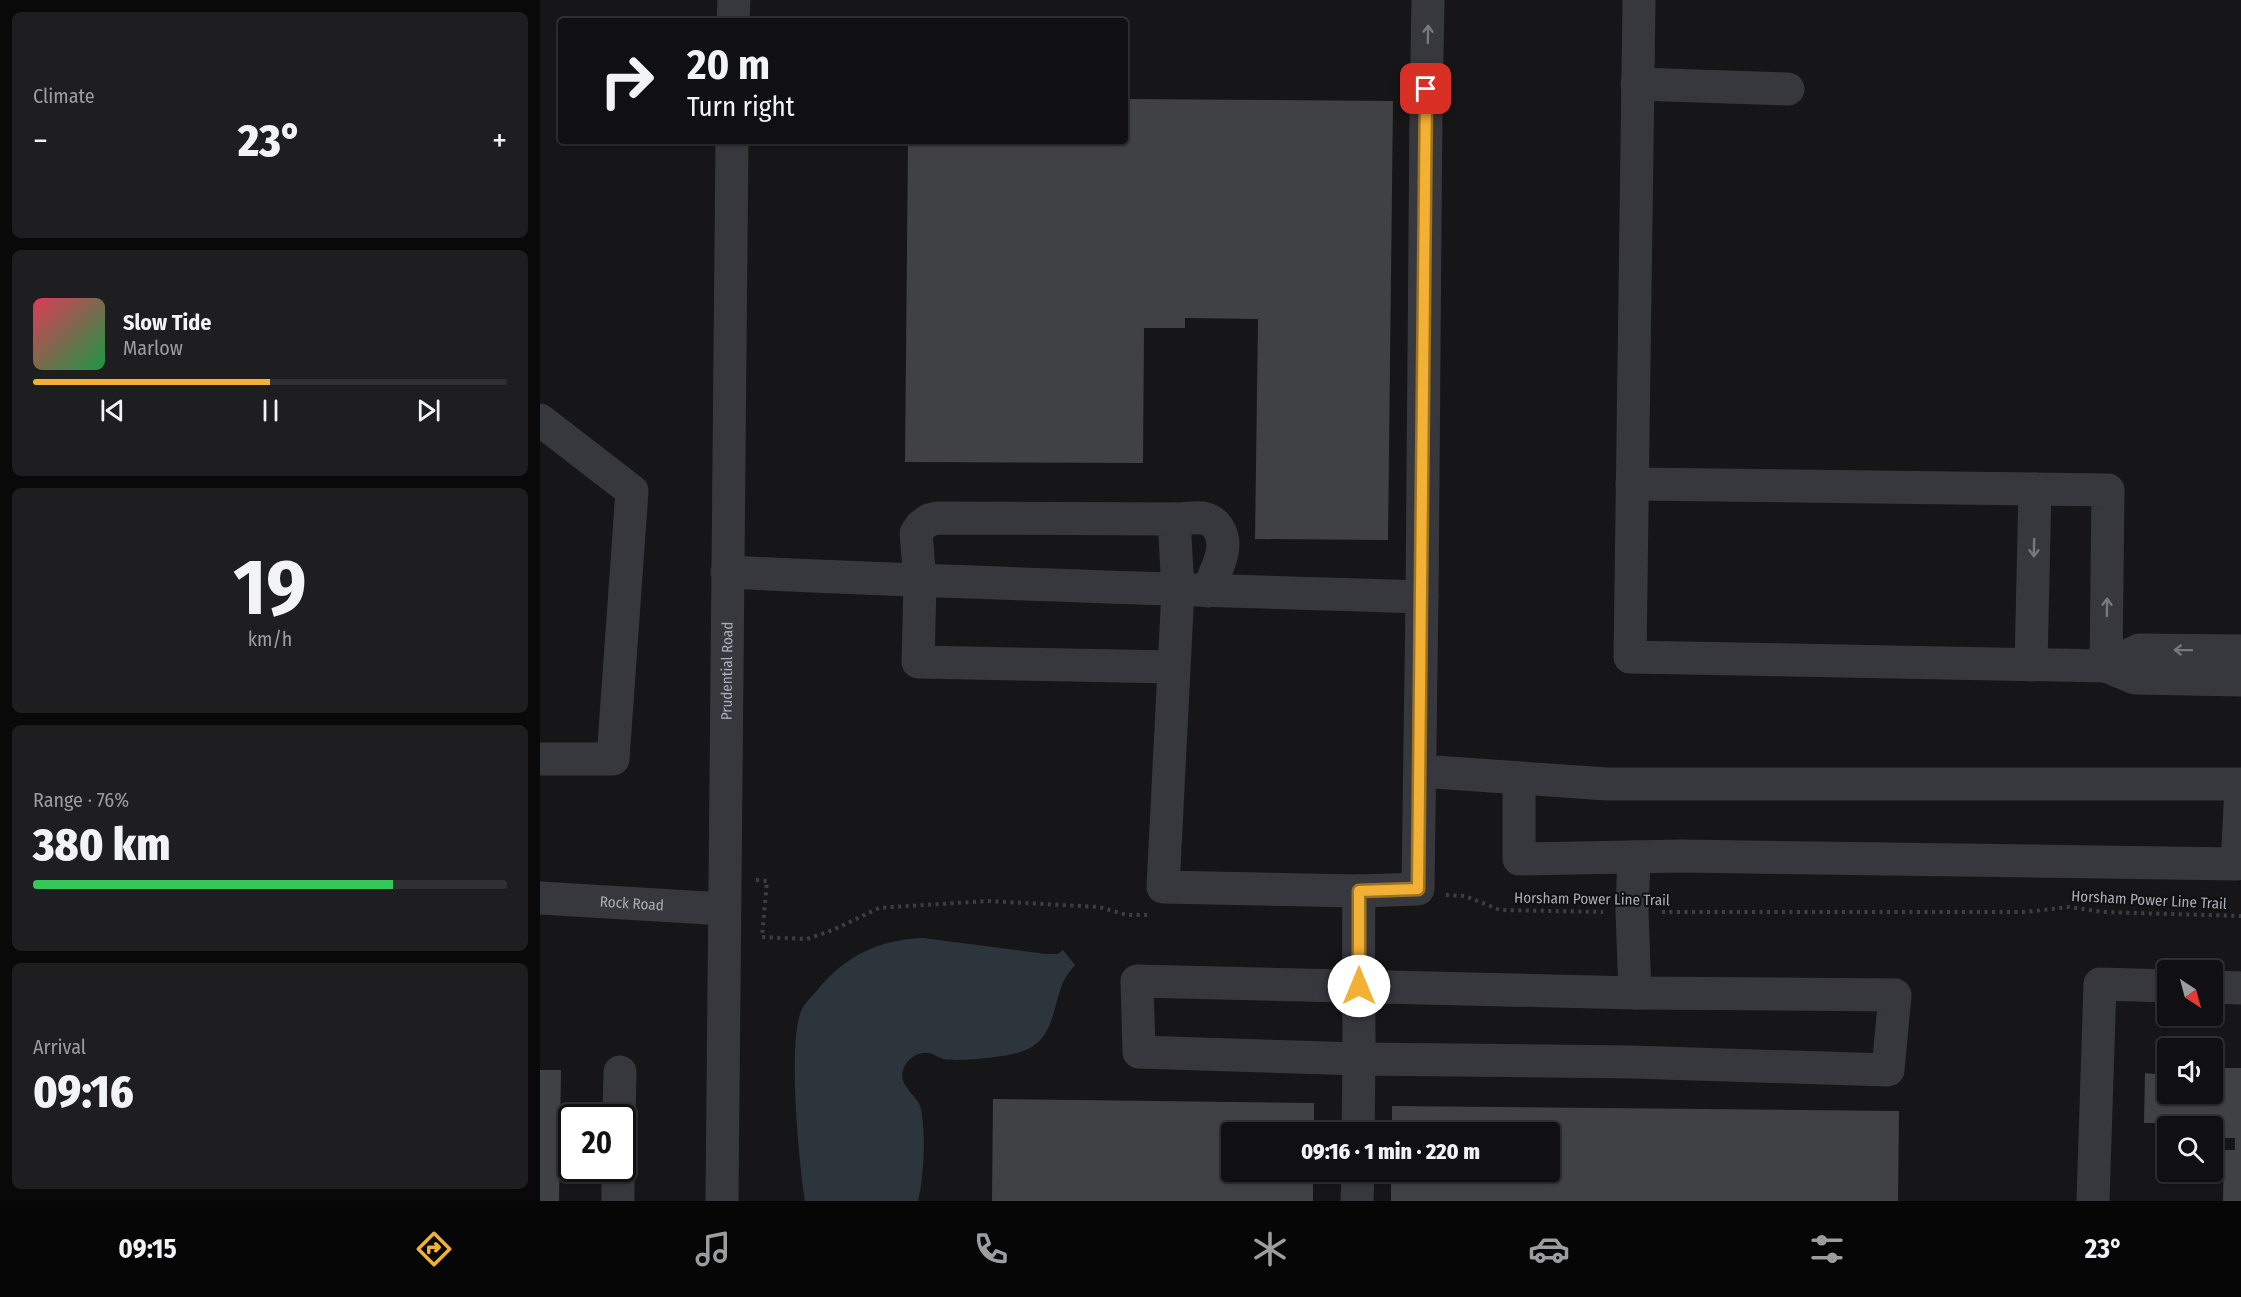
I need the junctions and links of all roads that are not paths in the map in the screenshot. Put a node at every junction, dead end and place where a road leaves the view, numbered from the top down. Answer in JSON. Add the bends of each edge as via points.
{"nodes":[{"id":1,"x":734,"y":0,"type":"edge"},
{"id":2,"x":1428,"y":0,"type":"edge"},
{"id":3,"x":1639,"y":0,"type":"edge"},
{"id":4,"x":733,"y":18,"type":"edge"},
{"id":5,"x":1637,"y":84,"type":"junction"},
{"id":6,"x":1788,"y":89,"type":"dead end"},
{"id":7,"x":732,"y":144,"type":"edge"},
{"id":8,"x":540,"y":420,"type":"edge"},
{"id":9,"x":1632,"y":484,"type":"junction"},
{"id":10,"x":2035,"y":489,"type":"junction"},
{"id":11,"x":1174,"y":519,"type":"junction"},
{"id":12,"x":728,"y":573,"type":"junction"},
{"id":13,"x":920,"y":582,"type":"junction"},
{"id":14,"x":1193,"y":590,"type":"junction"},
{"id":15,"x":1422,"y":597,"type":"junction"},
{"id":16,"x":2241,"y":651,"type":"edge"},
{"id":17,"x":2031,"y":665,"type":"junction"},
{"id":18,"x":2106,"y":666,"type":"junction"},
{"id":19,"x":1174,"y":667,"type":"junction"},
{"id":20,"x":2241,"y":680,"type":"edge"},
{"id":21,"x":540,"y":759,"type":"edge"},
{"id":22,"x":1420,"y":771,"type":"junction"},
{"id":23,"x":1519,"y":778,"type":"junction"},
{"id":24,"x":2241,"y":786,"type":"edge"},
{"id":25,"x":1634,"y":857,"type":"junction"},
{"id":26,"x":1359,"y":891,"type":"junction"},
{"id":27,"x":540,"y":898,"type":"edge"},
{"id":28,"x":724,"y":909,"type":"junction"},
{"id":29,"x":1359,"y":986,"type":"junction"},
{"id":30,"x":2157,"y":986,"type":"edge"},
{"id":31,"x":2223,"y":987,"type":"edge"},
{"id":32,"x":2241,"y":988,"type":"edge"},
{"id":33,"x":1635,"y":993,"type":"junction"},
{"id":34,"x":1359,"y":1059,"type":"junction"},
{"id":35,"x":620,"y":1071,"type":"dead end"},
{"id":36,"x":619,"y":1104,"type":"edge"},
{"id":37,"x":1358,"y":1122,"type":"edge"},
{"id":38,"x":618,"y":1182,"type":"edge"},
{"id":39,"x":1358,"y":1182,"type":"edge"},
{"id":40,"x":618,"y":1201,"type":"edge"},
{"id":41,"x":723,"y":1201,"type":"edge"},
{"id":42,"x":1357,"y":1201,"type":"edge"},
{"id":43,"x":2093,"y":1201,"type":"edge"}],
"edges":[{"from":1,"to":4,"type":"street"},
{"from":15,"to":2,"type":"street","one_way":true},
{"from":3,"to":5,"type":"street"},
{"from":5,"to":6,"type":"street"},
{"from":5,"to":9,"type":"street"},
{"from":7,"to":12,"type":"street","name":"Prudential Road"},
{"from":8,"to":21,"type":"street","via":[[632,491],[613,759]]},
{"from":9,"to":10,"type":"street"},
{"from":9,"to":17,"type":"street","via":[[1630,657]]},
{"from":10,"to":17,"type":"street","one_way":true},
{"from":18,"to":10,"type":"street","one_way":true,"via":[[2108,490]]},
{"from":11,"to":13,"type":"street","via":[[937,518],[929,520],[916,533]]},
{"from":11,"to":14,"type":"street"},
{"from":11,"to":14,"type":"street","via":[[1204,518],[1215,523],[1225,544],[1222,554]]},
{"from":12,"to":13,"type":"street"},
{"from":12,"to":28,"type":"street","name":"Prudential Road"},
{"from":13,"to":14,"type":"street"},
{"from":13,"to":19,"type":"street","via":[[918,662]]},
{"from":14,"to":15,"type":"street"},
{"from":14,"to":19,"type":"street"},
{"from":15,"to":22,"type":"street"},
{"from":16,"to":18,"type":"street","one_way":true,"via":[[2139,650]]},
{"from":17,"to":18,"type":"street"},
{"from":18,"to":20,"type":"street","via":[[2135,678]]},
{"from":19,"to":26,"type":"street","via":[[1163,887]]},
{"from":22,"to":23,"type":"street"},
{"from":22,"to":26,"type":"street","via":[[1418,889]]},
{"from":23,"to":24,"type":"street","via":[[1606,784]]},
{"from":23,"to":25,"type":"street","via":[[1519,859]]},
{"from":24,"to":25,"type":"street","via":[[2237,864]]},
{"from":25,"to":33,"type":"street"},
{"from":26,"to":29,"type":"street"},
{"from":27,"to":28,"type":"street","name":"Rock Road"},
{"from":28,"to":41,"type":"street","name":"Prudential Road"},
{"from":29,"to":33,"type":"street"},
{"from":29,"to":34,"type":"street"},
{"from":29,"to":34,"type":"street","via":[[1137,981],[1139,1053]]},
{"from":30,"to":43,"type":"street","via":[[2100,984]]},
{"from":31,"to":32,"type":"street"},
{"from":33,"to":34,"type":"street","via":[[1895,994],[1888,1070]]},
{"from":34,"to":37,"type":"street"},
{"from":35,"to":36,"type":"street"},
{"from":38,"to":40,"type":"street"},
{"from":39,"to":42,"type":"street"}]}
